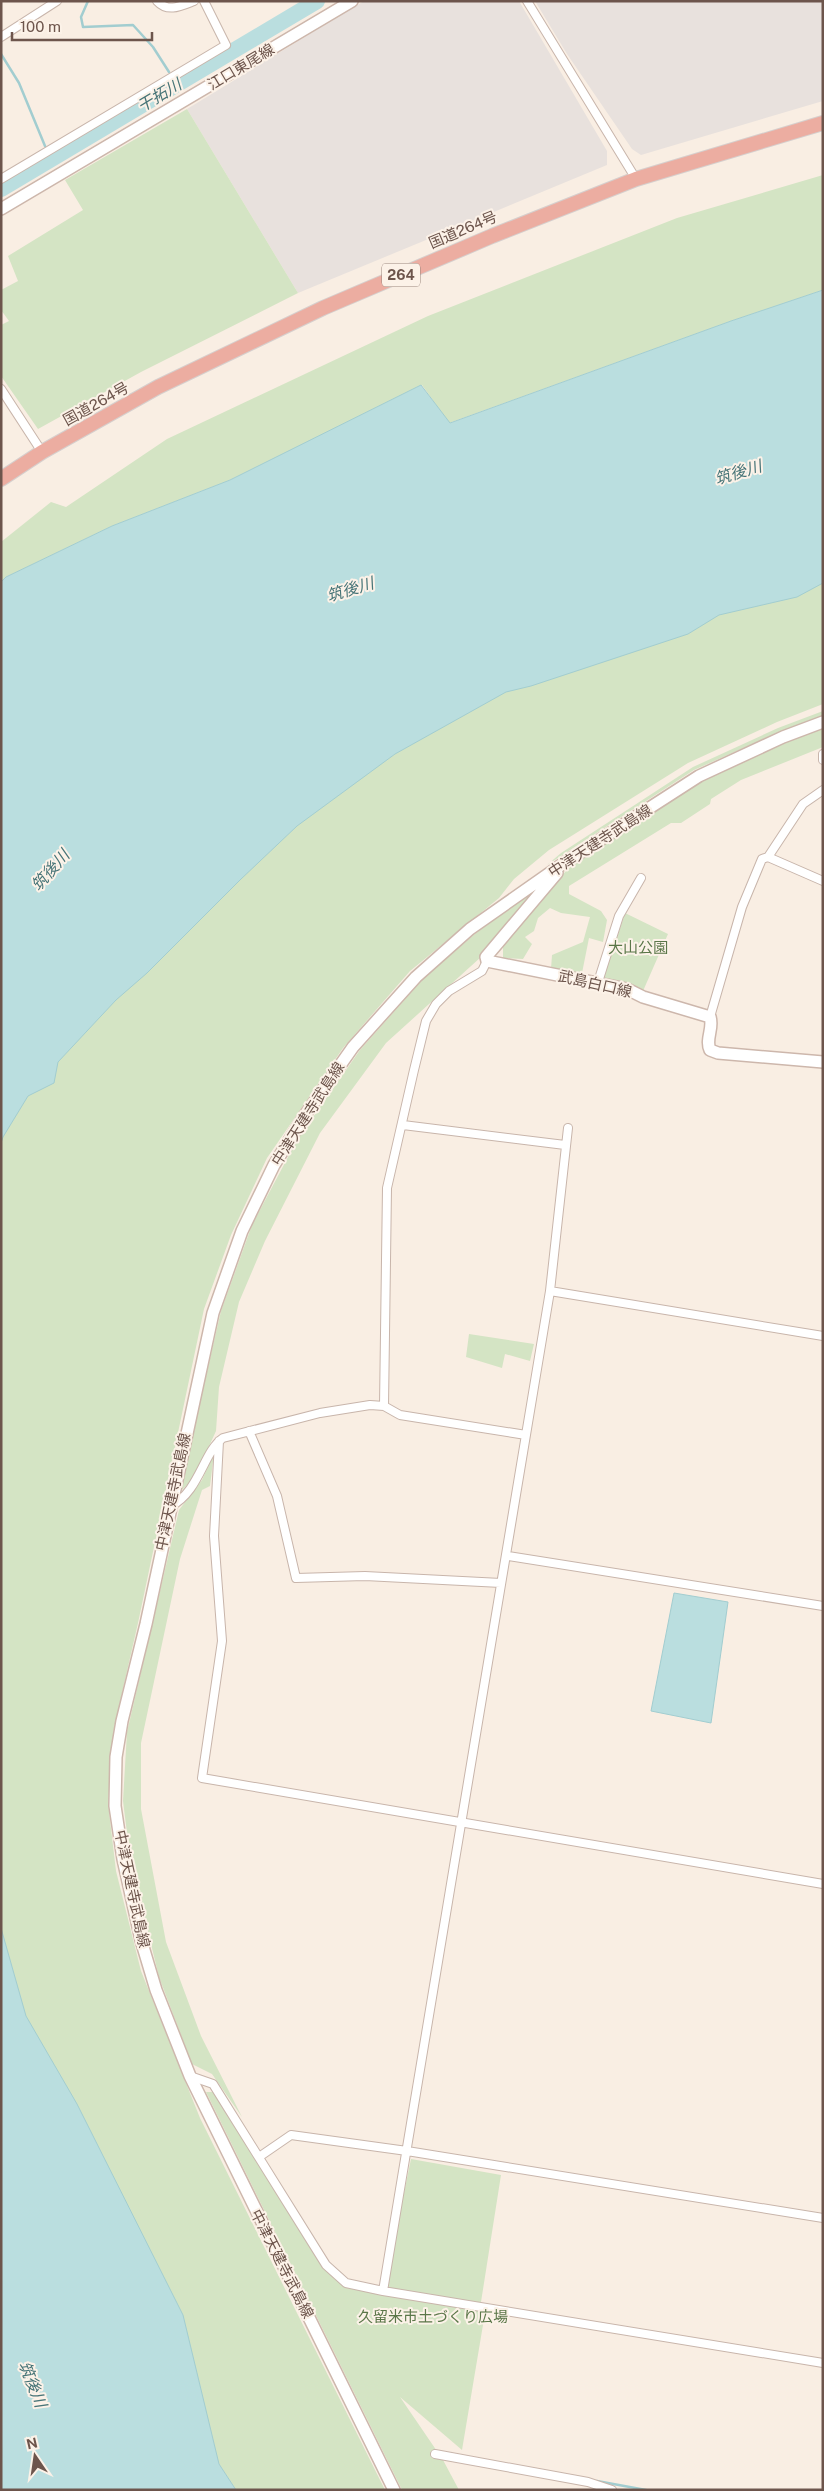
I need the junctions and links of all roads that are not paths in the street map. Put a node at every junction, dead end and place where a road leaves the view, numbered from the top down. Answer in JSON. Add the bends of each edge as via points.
{"nodes":[{"id":1,"x":57,"y":1,"type":"edge"},
{"id":2,"x":157,"y":1,"type":"edge"},
{"id":3,"x":194,"y":1,"type":"edge"},
{"id":4,"x":204,"y":1,"type":"edge"},
{"id":5,"x":352,"y":1,"type":"edge"},
{"id":6,"x":527,"y":1,"type":"edge"},
{"id":7,"x":1,"y":38,"type":"edge"},
{"id":8,"x":823,"y":123,"type":"edge"},
{"id":9,"x":1,"y":179,"type":"edge"},
{"id":10,"x":636,"y":179,"type":"junction"},
{"id":11,"x":1,"y":209,"type":"edge"},
{"id":12,"x":1,"y":389,"type":"edge"},
{"id":13,"x":42,"y":452,"type":"junction"},
{"id":14,"x":1,"y":478,"type":"edge"},
{"id":15,"x":823,"y":722,"type":"edge"},
{"id":16,"x":823,"y":754,"type":"edge"},
{"id":17,"x":823,"y":760,"type":"edge"},
{"id":18,"x":823,"y":790,"type":"edge"},
{"id":19,"x":768,"y":857,"type":"junction"},
{"id":20,"x":564,"y":863,"type":"junction"},
{"id":21,"x":641,"y":878,"type":"dead end"},
{"id":22,"x":823,"y":882,"type":"edge"},
{"id":23,"x":487,"y":961,"type":"junction"},
{"id":24,"x":598,"y":982,"type":"junction"},
{"id":25,"x":710,"y":1017,"type":"junction"},
{"id":26,"x":823,"y":1062,"type":"edge"},
{"id":27,"x":403,"y":1125,"type":"junction"},
{"id":28,"x":568,"y":1128,"type":"dead end"},
{"id":29,"x":565,"y":1145,"type":"junction"},
{"id":30,"x":550,"y":1291,"type":"junction"},
{"id":31,"x":823,"y":1336,"type":"edge"},
{"id":32,"x":384,"y":1406,"type":"junction"},
{"id":33,"x":249,"y":1431,"type":"junction"},
{"id":34,"x":526,"y":1435,"type":"junction"},
{"id":35,"x":219,"y":1441,"type":"junction"},
{"id":36,"x":169,"y":1507,"type":"junction"},
{"id":37,"x":508,"y":1556,"type":"junction"},
{"id":38,"x":501,"y":1583,"type":"junction"},
{"id":39,"x":823,"y":1606,"type":"edge"},
{"id":40,"x":463,"y":1823,"type":"junction"},
{"id":41,"x":823,"y":1884,"type":"edge"},
{"id":42,"x":190,"y":2076,"type":"junction"},
{"id":43,"x":407,"y":2151,"type":"junction"},
{"id":44,"x":259,"y":2156,"type":"junction"},
{"id":45,"x":823,"y":2218,"type":"edge"},
{"id":46,"x":383,"y":2291,"type":"junction"},
{"id":47,"x":823,"y":2363,"type":"edge"},
{"id":48,"x":435,"y":2454,"type":"dead end"},
{"id":49,"x":394,"y":2490,"type":"edge"},
{"id":50,"x":612,"y":2490,"type":"edge"}],
"edges":[{"from":1,"to":7,"type":"street"},
{"from":2,"to":3,"type":"street","via":[[170,9]]},
{"from":4,"to":9,"type":"street","via":[[226,45]]},
{"from":5,"to":11,"type":"main road","name":"江口東尾線"},
{"from":6,"to":10,"type":"street"},
{"from":8,"to":10,"type":"highway","name":"国道264号","number":"264"},
{"from":10,"to":13,"type":"highway","name":"国道264号","number":"264","via":[[323,308],[158,387]]},
{"from":12,"to":13,"type":"street"},
{"from":13,"to":14,"type":"highway","name":"国道264号","number":"264"},
{"from":15,"to":20,"type":"main road","name":"中津天建寺武島線","via":[[699,776]]},
{"from":16,"to":17,"type":"street"},
{"from":18,"to":19,"type":"street","via":[[798,810]]},
{"from":19,"to":22,"type":"street"},
{"from":19,"to":25,"type":"street","via":[[762,859],[742,906]]},
{"from":20,"to":23,"type":"main road","via":[[486,957]]},
{"from":20,"to":36,"type":"main road","name":"中津天建寺武島線","via":[[470,929],[416,977],[353,1047],[274,1164],[242,1231],[213,1313]]},
{"from":21,"to":24,"type":"street","via":[[619,916]]},
{"from":23,"to":24,"type":"main road","name":"武島白口線"},
{"from":23,"to":27,"type":"street","via":[[482,971],[449,991],[426,1021]]},
{"from":24,"to":25,"type":"main road","name":"武島白口線"},
{"from":25,"to":26,"type":"main road","via":[[710,1050]]},
{"from":27,"to":29,"type":"street"},
{"from":27,"to":32,"type":"street","via":[[387,1188]]},
{"from":28,"to":29,"type":"street"},
{"from":29,"to":30,"type":"street"},
{"from":30,"to":31,"type":"street"},
{"from":30,"to":34,"type":"street"},
{"from":32,"to":33,"type":"street","via":[[370,1405],[320,1413]]},
{"from":32,"to":34,"type":"street","via":[[400,1416]]},
{"from":33,"to":35,"type":"street"},
{"from":33,"to":38,"type":"street","via":[[277,1496],[296,1578],[365,1576]]},
{"from":34,"to":37,"type":"street"},
{"from":35,"to":36,"type":"street","via":[[198,1480],[176,1504]]},
{"from":35,"to":40,"type":"street","via":[[214,1536],[222,1640],[202,1778]]},
{"from":36,"to":42,"type":"main road","name":"中津天建寺武島線","via":[[146,1624],[122,1721],[116,1757],[115,1806],[122,1859],[141,1940],[156,1990]]},
{"from":37,"to":38,"type":"street"},
{"from":37,"to":39,"type":"street"},
{"from":38,"to":40,"type":"street"},
{"from":40,"to":41,"type":"street"},
{"from":40,"to":43,"type":"street"},
{"from":42,"to":44,"type":"street","via":[[212,2084]]},
{"from":42,"to":49,"type":"main road","name":"中津天建寺武島線"},
{"from":43,"to":44,"type":"street","via":[[291,2135]]},
{"from":43,"to":45,"type":"street"},
{"from":43,"to":46,"type":"street"},
{"from":44,"to":46,"type":"street","via":[[326,2265],[346,2283]]},
{"from":46,"to":47,"type":"street"},
{"from":48,"to":50,"type":"street","via":[[588,2482]]}]}
